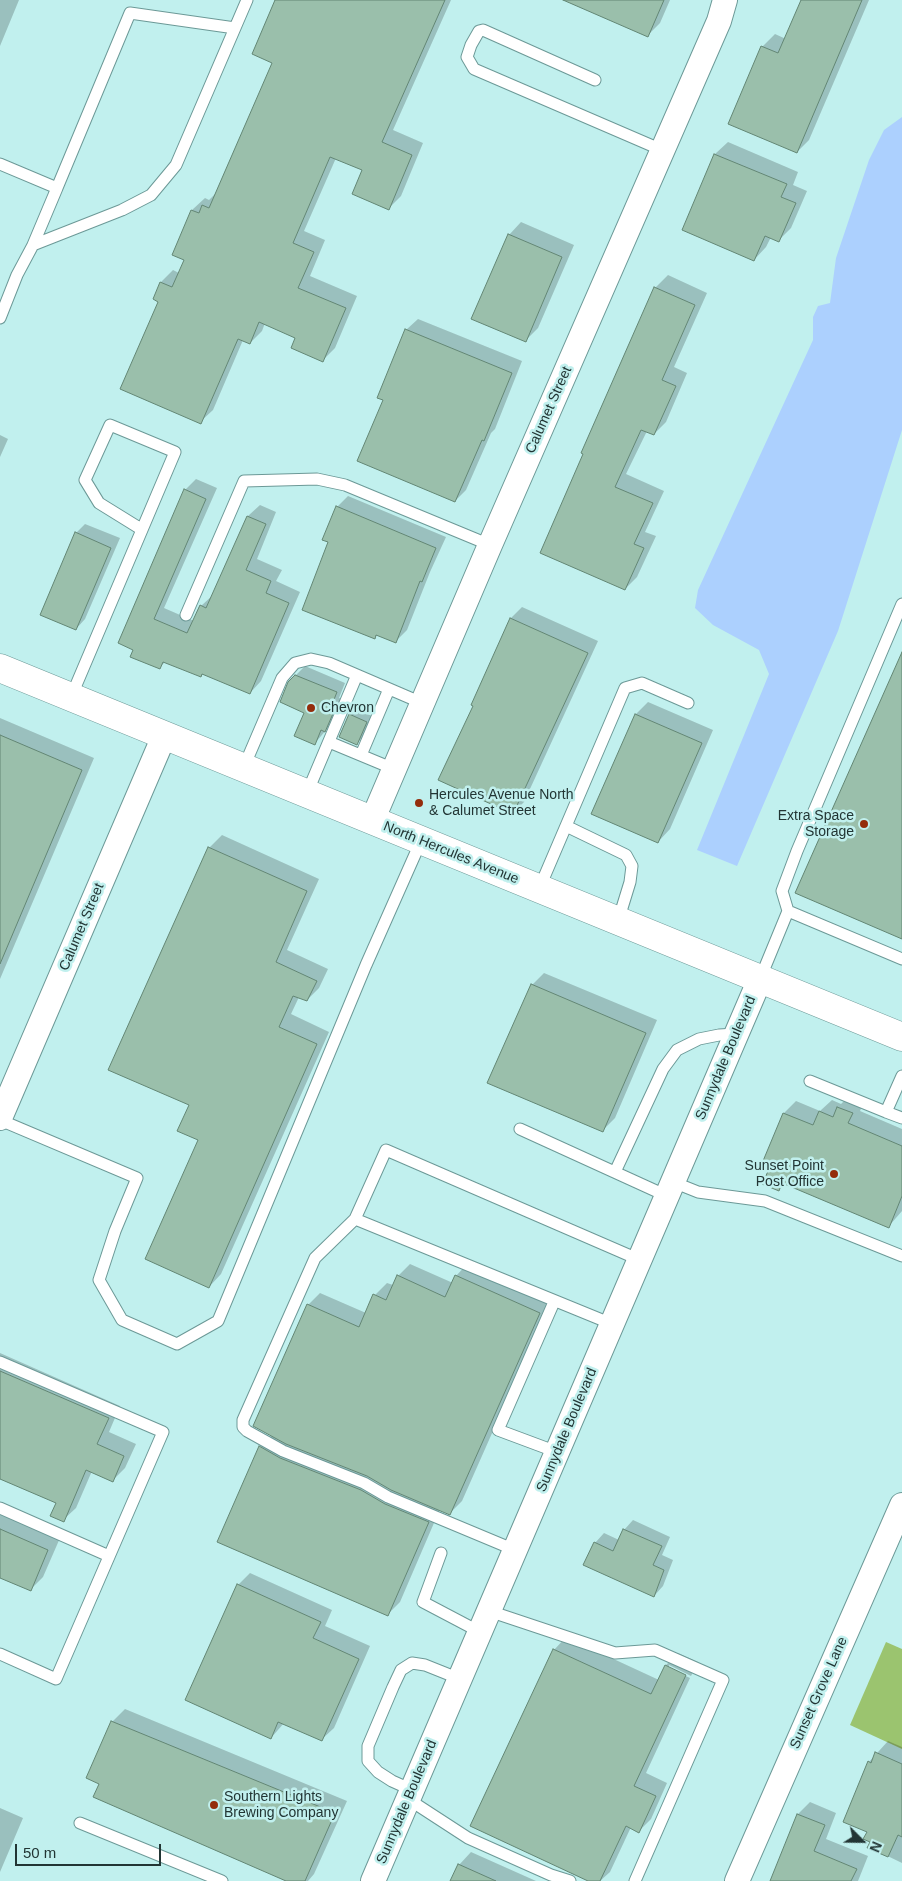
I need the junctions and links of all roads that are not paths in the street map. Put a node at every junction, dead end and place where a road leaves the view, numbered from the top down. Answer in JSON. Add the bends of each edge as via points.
{"nodes":[{"id":1,"x":247,"y":0,"type":"edge"},
{"id":2,"x":725,"y":0,"type":"edge"},
{"id":3,"x":235,"y":28,"type":"junction"},
{"id":4,"x":596,"y":80,"type":"dead end"},
{"id":5,"x":662,"y":150,"type":"junction"},
{"id":6,"x":0,"y":164,"type":"edge"},
{"id":7,"x":57,"y":188,"type":"junction"},
{"id":8,"x":33,"y":245,"type":"junction"},
{"id":9,"x":0,"y":318,"type":"edge"},
{"id":10,"x":142,"y":529,"type":"junction"},
{"id":11,"x":490,"y":545,"type":"junction"},
{"id":12,"x":902,"y":604,"type":"edge"},
{"id":13,"x":186,"y":615,"type":"dead end"},
{"id":14,"x":0,"y":668,"type":"edge"},
{"id":15,"x":357,"y":675,"type":"junction"},
{"id":16,"x":389,"y":689,"type":"junction"},
{"id":17,"x":71,"y":697,"type":"junction"},
{"id":18,"x":422,"y":703,"type":"junction"},
{"id":19,"x":688,"y":703,"type":"dead end"},
{"id":20,"x":164,"y":736,"type":"junction"},
{"id":21,"x":329,"y":742,"type":"junction"},
{"id":22,"x":361,"y":755,"type":"junction"},
{"id":23,"x":244,"y":769,"type":"junction"},
{"id":24,"x":394,"y":769,"type":"junction"},
{"id":25,"x":307,"y":794,"type":"junction"},
{"id":26,"x":372,"y":821,"type":"junction"},
{"id":27,"x":566,"y":826,"type":"junction"},
{"id":28,"x":421,"y":841,"type":"junction"},
{"id":29,"x":539,"y":889,"type":"junction"},
{"id":30,"x":788,"y":912,"type":"junction"},
{"id":31,"x":618,"y":921,"type":"junction"},
{"id":32,"x":902,"y":959,"type":"edge"},
{"id":33,"x":760,"y":979,"type":"junction"},
{"id":34,"x":736,"y":1034,"type":"junction"},
{"id":35,"x":902,"y":1037,"type":"edge"},
{"id":36,"x":902,"y":1076,"type":"edge"},
{"id":37,"x":810,"y":1081,"type":"dead end"},
{"id":38,"x":1,"y":1112,"type":"edge"},
{"id":39,"x":886,"y":1112,"type":"junction"},
{"id":40,"x":902,"y":1118,"type":"edge"},
{"id":41,"x":520,"y":1129,"type":"dead end"},
{"id":42,"x":614,"y":1172,"type":"junction"},
{"id":43,"x":670,"y":1189,"type":"junction"},
{"id":44,"x":355,"y":1219,"type":"junction"},
{"id":45,"x":902,"y":1256,"type":"edge"},
{"id":46,"x":640,"y":1260,"type":"junction"},
{"id":47,"x":554,"y":1302,"type":"junction"},
{"id":48,"x":612,"y":1324,"type":"junction"},
{"id":49,"x":0,"y":1362,"type":"edge"},
{"id":50,"x":557,"y":1452,"type":"junction"},
{"id":51,"x":902,"y":1505,"type":"edge"},
{"id":52,"x":0,"y":1508,"type":"edge"},
{"id":53,"x":515,"y":1550,"type":"junction"},
{"id":54,"x":441,"y":1553,"type":"dead end"},
{"id":55,"x":109,"y":1556,"type":"junction"},
{"id":56,"x":485,"y":1621,"type":"junction"},
{"id":57,"x":0,"y":1654,"type":"edge"},
{"id":58,"x":460,"y":1679,"type":"junction"},
{"id":59,"x":410,"y":1795,"type":"junction"},
{"id":60,"x":80,"y":1823,"type":"dead end"},
{"id":61,"x":197,"y":1876,"type":"edge"},
{"id":62,"x":222,"y":1881,"type":"edge"},
{"id":63,"x":373,"y":1881,"type":"edge"},
{"id":64,"x":570,"y":1881,"type":"edge"},
{"id":65,"x":635,"y":1881,"type":"edge"},
{"id":66,"x":736,"y":1881,"type":"edge"}],
"edges":[{"from":1,"to":3,"type":"lane"},
{"from":2,"to":5,"type":"street","name":"Calumet Street","via":[[719,21]]},
{"from":3,"to":7,"type":"lane","via":[[130,13]]},
{"from":3,"to":8,"type":"lane","via":[[176,165],[150,195],[122,210]]},
{"from":4,"to":5,"type":"lane","via":[[483,30],[479,31],[467,57],[474,69]]},
{"from":5,"to":11,"type":"street","name":"Calumet Street"},
{"from":6,"to":7,"type":"lane"},
{"from":7,"to":8,"type":"lane"},
{"from":8,"to":9,"type":"lane"},
{"from":10,"to":10,"type":"lane","via":[[175,452],[110,425],[86,480],[99,503]]},
{"from":10,"to":17,"type":"lane"},
{"from":11,"to":13,"type":"lane","via":[[345,485],[317,479],[244,482]]},
{"from":11,"to":18,"type":"street","name":"Calumet Street"},
{"from":12,"to":30,"type":"lane","via":[[782,891]]},
{"from":14,"to":17,"type":"street","name":"North Hercules Avenue"},
{"from":15,"to":16,"type":"lane"},
{"from":15,"to":21,"type":"lane"},
{"from":15,"to":23,"type":"lane","via":[[311,659],[295,663],[282,678]]},
{"from":16,"to":18,"type":"lane"},
{"from":16,"to":22,"type":"lane"},
{"from":17,"to":20,"type":"street","name":"North Hercules Avenue"},
{"from":18,"to":24,"type":"street","name":"Calumet Street"},
{"from":19,"to":27,"type":"lane","via":[[642,683],[625,688]]},
{"from":20,"to":23,"type":"street","name":"North Hercules Avenue"},
{"from":20,"to":38,"type":"street","name":"Calumet Street"},
{"from":21,"to":22,"type":"lane"},
{"from":21,"to":25,"type":"lane"},
{"from":22,"to":24,"type":"lane"},
{"from":23,"to":25,"type":"street","name":"North Hercules Avenue"},
{"from":24,"to":26,"type":"street","name":"Calumet Street"},
{"from":25,"to":26,"type":"street","name":"North Hercules Avenue"},
{"from":26,"to":28,"type":"street","name":"North Hercules Avenue"},
{"from":27,"to":29,"type":"lane"},
{"from":27,"to":31,"type":"lane","via":[[626,855],[632,866]]},
{"from":28,"to":29,"type":"street","name":"North Hercules Avenue"},
{"from":28,"to":38,"type":"lane","via":[[218,1321],[177,1344],[122,1320],[99,1280],[137,1178]]},
{"from":29,"to":31,"type":"street","name":"North Hercules Avenue"},
{"from":30,"to":32,"type":"lane"},
{"from":30,"to":33,"type":"lane"},
{"from":31,"to":33,"type":"street","name":"North Hercules Avenue"},
{"from":33,"to":34,"type":"street","name":"Sunnydale Boulevard"},
{"from":33,"to":35,"type":"street","name":"North Hercules Avenue"},
{"from":34,"to":42,"type":"lane","via":[[699,1039],[677,1050],[662,1069]]},
{"from":34,"to":43,"type":"street","name":"Sunnydale Boulevard"},
{"from":36,"to":39,"type":"lane"},
{"from":37,"to":39,"type":"lane"},
{"from":39,"to":40,"type":"lane"},
{"from":41,"to":42,"type":"lane"},
{"from":42,"to":43,"type":"lane"},
{"from":43,"to":45,"type":"lane","via":[[764,1201]]},
{"from":43,"to":46,"type":"street","name":"Sunnydale Boulevard"},
{"from":44,"to":46,"type":"lane","via":[[386,1150]]},
{"from":44,"to":47,"type":"lane"},
{"from":44,"to":53,"type":"lane","via":[[315,1258],[243,1426],[283,1451]]},
{"from":46,"to":48,"type":"street","name":"Sunnydale Boulevard"},
{"from":47,"to":48,"type":"lane"},
{"from":47,"to":50,"type":"lane","via":[[498,1430]]},
{"from":48,"to":50,"type":"street","name":"Sunnydale Boulevard"},
{"from":49,"to":55,"type":"lane","via":[[163,1432]]},
{"from":50,"to":53,"type":"street","name":"Sunnydale Boulevard"},
{"from":51,"to":66,"type":"street","name":"Sunset Grove Lane"},
{"from":52,"to":55,"type":"lane"},
{"from":53,"to":56,"type":"street","name":"Sunnydale Boulevard"},
{"from":54,"to":56,"type":"lane","via":[[423,1602]]},
{"from":55,"to":57,"type":"lane","via":[[56,1679]]},
{"from":56,"to":58,"type":"street","name":"Sunnydale Boulevard"},
{"from":56,"to":65,"type":"lane","via":[[615,1653],[655,1650],[723,1680]]},
{"from":58,"to":59,"type":"street","name":"Sunnydale Boulevard"},
{"from":58,"to":59,"type":"lane","via":[[412,1663],[401,1670],[393,1687],[368,1746],[368,1761]]},
{"from":59,"to":63,"type":"street","name":"Sunnydale Boulevard"},
{"from":59,"to":64,"type":"lane","via":[[468,1838]]},
{"from":60,"to":61,"type":"lane"},
{"from":61,"to":62,"type":"lane"}]}
